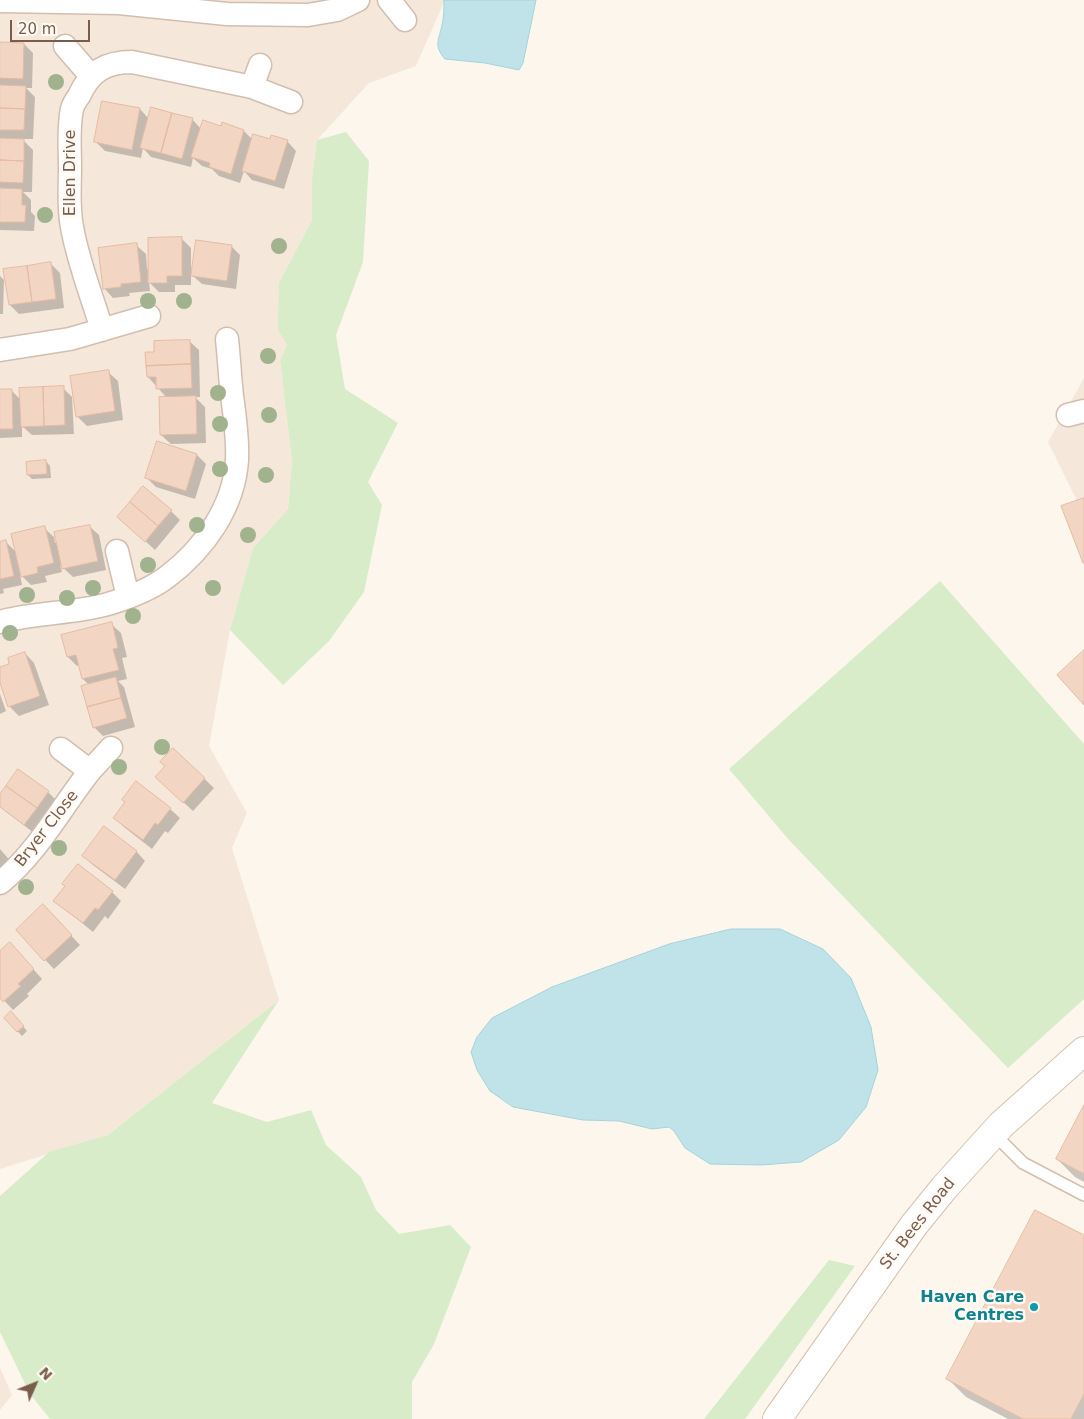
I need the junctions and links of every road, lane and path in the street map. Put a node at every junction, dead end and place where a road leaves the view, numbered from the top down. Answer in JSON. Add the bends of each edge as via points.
{"nodes":[{"id":1,"x":358,"y":0,"type":"edge"},
{"id":2,"x":389,"y":0,"type":"edge"},
{"id":3,"x":0,"y":1,"type":"edge"},
{"id":4,"x":177,"y":4,"type":"edge"},
{"id":5,"x":405,"y":20,"type":"dead end"},
{"id":6,"x":65,"y":46,"type":"dead end"},
{"id":7,"x":260,"y":64,"type":"dead end"},
{"id":8,"x":90,"y":76,"type":"junction"},
{"id":9,"x":252,"y":87,"type":"junction"},
{"id":10,"x":291,"y":102,"type":"dead end"},
{"id":11,"x":149,"y":316,"type":"dead end"},
{"id":12,"x":102,"y":330,"type":"junction"},
{"id":13,"x":227,"y":339,"type":"dead end"},
{"id":14,"x":0,"y":350,"type":"edge"},
{"id":15,"x":117,"y":551,"type":"dead end"},
{"id":16,"x":128,"y":597,"type":"junction"},
{"id":17,"x":0,"y":622,"type":"edge"},
{"id":18,"x":111,"y":748,"type":"dead end"},
{"id":19,"x":61,"y":749,"type":"dead end"},
{"id":20,"x":90,"y":771,"type":"junction"},
{"id":21,"x":0,"y":883,"type":"edge"},
{"id":22,"x":1084,"y":1051,"type":"edge"},
{"id":23,"x":994,"y":1133,"type":"junction"},
{"id":24,"x":1084,"y":1196,"type":"edge"},
{"id":25,"x":777,"y":1419,"type":"edge"}],
"edges":[{"from":1,"to":4,"type":"street","via":[[337,10],[308,15],[227,14]]},
{"from":2,"to":5,"type":"street"},
{"from":3,"to":4,"type":"street"},
{"from":6,"to":8,"type":"street"},
{"from":7,"to":9,"type":"street"},
{"from":8,"to":9,"type":"street","via":[[119,62],[132,62]]},
{"from":8,"to":12,"type":"street","name":"Ellen Drive","via":[[72,109],[70,208],[79,255]]},
{"from":9,"to":10,"type":"street"},
{"from":11,"to":12,"type":"street"},
{"from":12,"to":14,"type":"street","via":[[70,340]]},
{"from":13,"to":16,"type":"street","via":[[237,461],[221,516],[192,556],[166,578]]},
{"from":15,"to":16,"type":"street"},
{"from":16,"to":17,"type":"street","via":[[79,610]]},
{"from":18,"to":20,"type":"street","name":"Bryer Close"},
{"from":19,"to":20,"type":"street"},
{"from":20,"to":21,"type":"street","name":"Bryer Close","via":[[34,850]]},
{"from":22,"to":23,"type":"main road","name":"St. Bees Road"},
{"from":23,"to":24,"type":"lane","via":[[1023,1163]]},
{"from":23,"to":25,"type":"main road","name":"St. Bees Road","via":[[914,1225]]}]}
